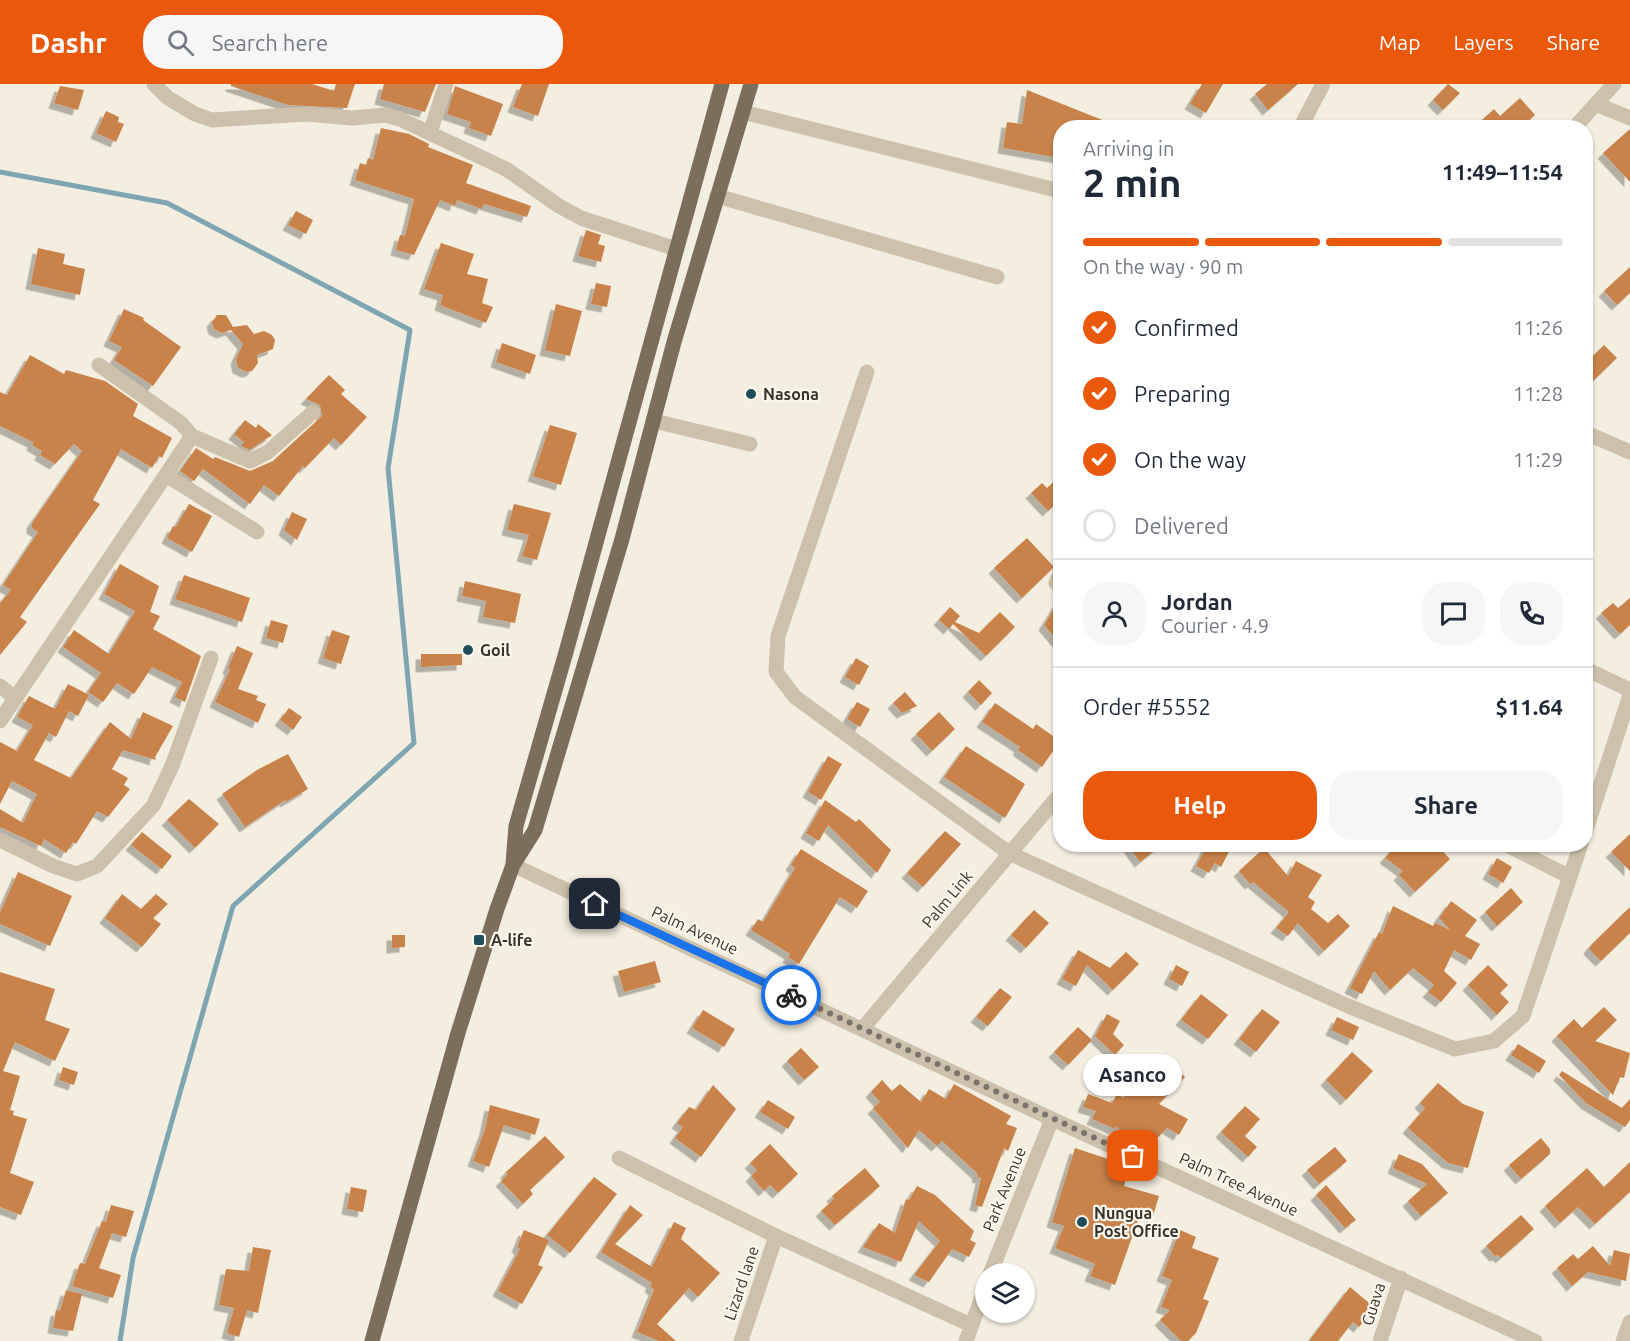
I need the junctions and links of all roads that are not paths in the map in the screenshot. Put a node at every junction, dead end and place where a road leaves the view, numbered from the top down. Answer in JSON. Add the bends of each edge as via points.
{"nodes":[{"id":1,"x":154,"y":84,"type":"edge"},
{"id":2,"x":446,"y":84,"type":"edge"},
{"id":3,"x":722,"y":84,"type":"edge"},
{"id":4,"x":750,"y":84,"type":"edge"},
{"id":5,"x":1323,"y":84,"type":"edge"},
{"id":6,"x":1614,"y":84,"type":"edge"},
{"id":7,"x":1596,"y":104,"type":"junction"},
{"id":8,"x":743,"y":112,"type":"junction"},
{"id":9,"x":1630,"y":117,"type":"edge"},
{"id":10,"x":1304,"y":120,"type":"edge"},
{"id":11,"x":1581,"y":120,"type":"edge"},
{"id":12,"x":430,"y":133,"type":"junction"},
{"id":13,"x":1053,"y":188,"type":"edge"},
{"id":14,"x":717,"y":196,"type":"junction"},
{"id":15,"x":676,"y":249,"type":"junction"},
{"id":16,"x":997,"y":277,"type":"dead end"},
{"id":17,"x":99,"y":365,"type":"dead end"},
{"id":18,"x":867,"y":372,"type":"dead end"},
{"id":19,"x":313,"y":412,"type":"dead end"},
{"id":20,"x":654,"y":421,"type":"junction"},
{"id":21,"x":192,"y":436,"type":"junction"},
{"id":22,"x":1593,"y":436,"type":"edge"},
{"id":23,"x":750,"y":444,"type":"dead end"},
{"id":24,"x":1630,"y":452,"type":"edge"},
{"id":25,"x":166,"y":475,"type":"junction"},
{"id":26,"x":257,"y":532,"type":"dead end"},
{"id":27,"x":211,"y":658,"type":"dead end"},
{"id":28,"x":1593,"y":672,"type":"edge"},
{"id":29,"x":0,"y":686,"type":"edge"},
{"id":30,"x":1630,"y":690,"type":"edge"},
{"id":31,"x":1630,"y":695,"type":"edge"},
{"id":32,"x":15,"y":698,"type":"junction"},
{"id":33,"x":0,"y":722,"type":"edge"},
{"id":34,"x":1053,"y":802,"type":"edge"},
{"id":35,"x":1593,"y":809,"type":"edge"},
{"id":36,"x":0,"y":840,"type":"edge"},
{"id":37,"x":1521,"y":852,"type":"edge"},
{"id":38,"x":1578,"y":852,"type":"edge"},
{"id":39,"x":1009,"y":853,"type":"junction"},
{"id":40,"x":513,"y":866,"type":"junction"},
{"id":41,"x":1570,"y":877,"type":"junction"},
{"id":42,"x":863,"y":1028,"type":"junction"},
{"id":43,"x":1052,"y":1119,"type":"junction"},
{"id":44,"x":620,"y":1158,"type":"dead end"},
{"id":45,"x":776,"y":1236,"type":"junction"},
{"id":46,"x":994,"y":1263,"type":"edge"},
{"id":47,"x":1401,"y":1278,"type":"junction"},
{"id":48,"x":975,"y":1315,"type":"edge"},
{"id":49,"x":1630,"y":1322,"type":"edge"},
{"id":50,"x":971,"y":1325,"type":"junction"},
{"id":51,"x":372,"y":1341,"type":"edge"},
{"id":52,"x":741,"y":1341,"type":"edge"},
{"id":53,"x":966,"y":1341,"type":"edge"},
{"id":54,"x":1380,"y":1341,"type":"edge"},
{"id":55,"x":1535,"y":1341,"type":"edge"},
{"id":56,"x":1623,"y":1341,"type":"edge"}],
"edges":[{"from":1,"to":12,"type":"street","via":[[168,98],[212,120],[307,114],[352,118],[385,115]]},
{"from":2,"to":12,"type":"street"},
{"from":3,"to":15,"type":"main road"},
{"from":4,"to":8,"type":"main road"},
{"from":5,"to":10,"type":"street"},
{"from":6,"to":7,"type":"street"},
{"from":7,"to":9,"type":"street"},
{"from":7,"to":11,"type":"street"},
{"from":8,"to":13,"type":"street"},
{"from":8,"to":14,"type":"main road"},
{"from":12,"to":15,"type":"street","via":[[506,169],[581,218]]},
{"from":14,"to":16,"type":"street"},
{"from":14,"to":20,"type":"main road"},
{"from":15,"to":40,"type":"main road","via":[[516,826]]},
{"from":17,"to":21,"type":"street","via":[[181,423]]},
{"from":18,"to":39,"type":"street","via":[[778,636],[776,672],[795,698]]},
{"from":19,"to":21,"type":"street","via":[[268,452],[250,461]]},
{"from":20,"to":23,"type":"street"},
{"from":20,"to":40,"type":"main road","via":[[536,830]]},
{"from":21,"to":25,"type":"street"},
{"from":22,"to":24,"type":"street"},
{"from":25,"to":26,"type":"street"},
{"from":25,"to":32,"type":"street"},
{"from":27,"to":36,"type":"street","via":[[172,766],[153,806],[97,866],[77,874]]},
{"from":28,"to":30,"type":"street"},
{"from":29,"to":32,"type":"street"},
{"from":31,"to":35,"type":"street"},
{"from":32,"to":33,"type":"street"},
{"from":34,"to":39,"type":"street","name":"Palm Link"},
{"from":37,"to":41,"type":"street"},
{"from":38,"to":41,"type":"street"},
{"from":39,"to":41,"type":"street","via":[[1348,1006],[1455,1049],[1494,1041],[1523,1016]]},
{"from":39,"to":42,"type":"street","name":"Palm Link"},
{"from":40,"to":42,"type":"street","name":"Palm Avenue"},
{"from":40,"to":51,"type":"main road","via":[[458,1033]]},
{"from":42,"to":43,"type":"street","name":"Palm Tree Avenue"},
{"from":43,"to":46,"type":"street","name":"Park Avenue"},
{"from":43,"to":47,"type":"street","name":"Palm Tree Avenue"},
{"from":44,"to":45,"type":"street"},
{"from":45,"to":50,"type":"street"},
{"from":45,"to":52,"type":"street","name":"Lizard lane"},
{"from":47,"to":54,"type":"street","name":"Guava"},
{"from":47,"to":55,"type":"street","name":"Palm Tree Avenue"},
{"from":48,"to":50,"type":"street"},
{"from":49,"to":56,"type":"street"},
{"from":50,"to":53,"type":"street"}]}
